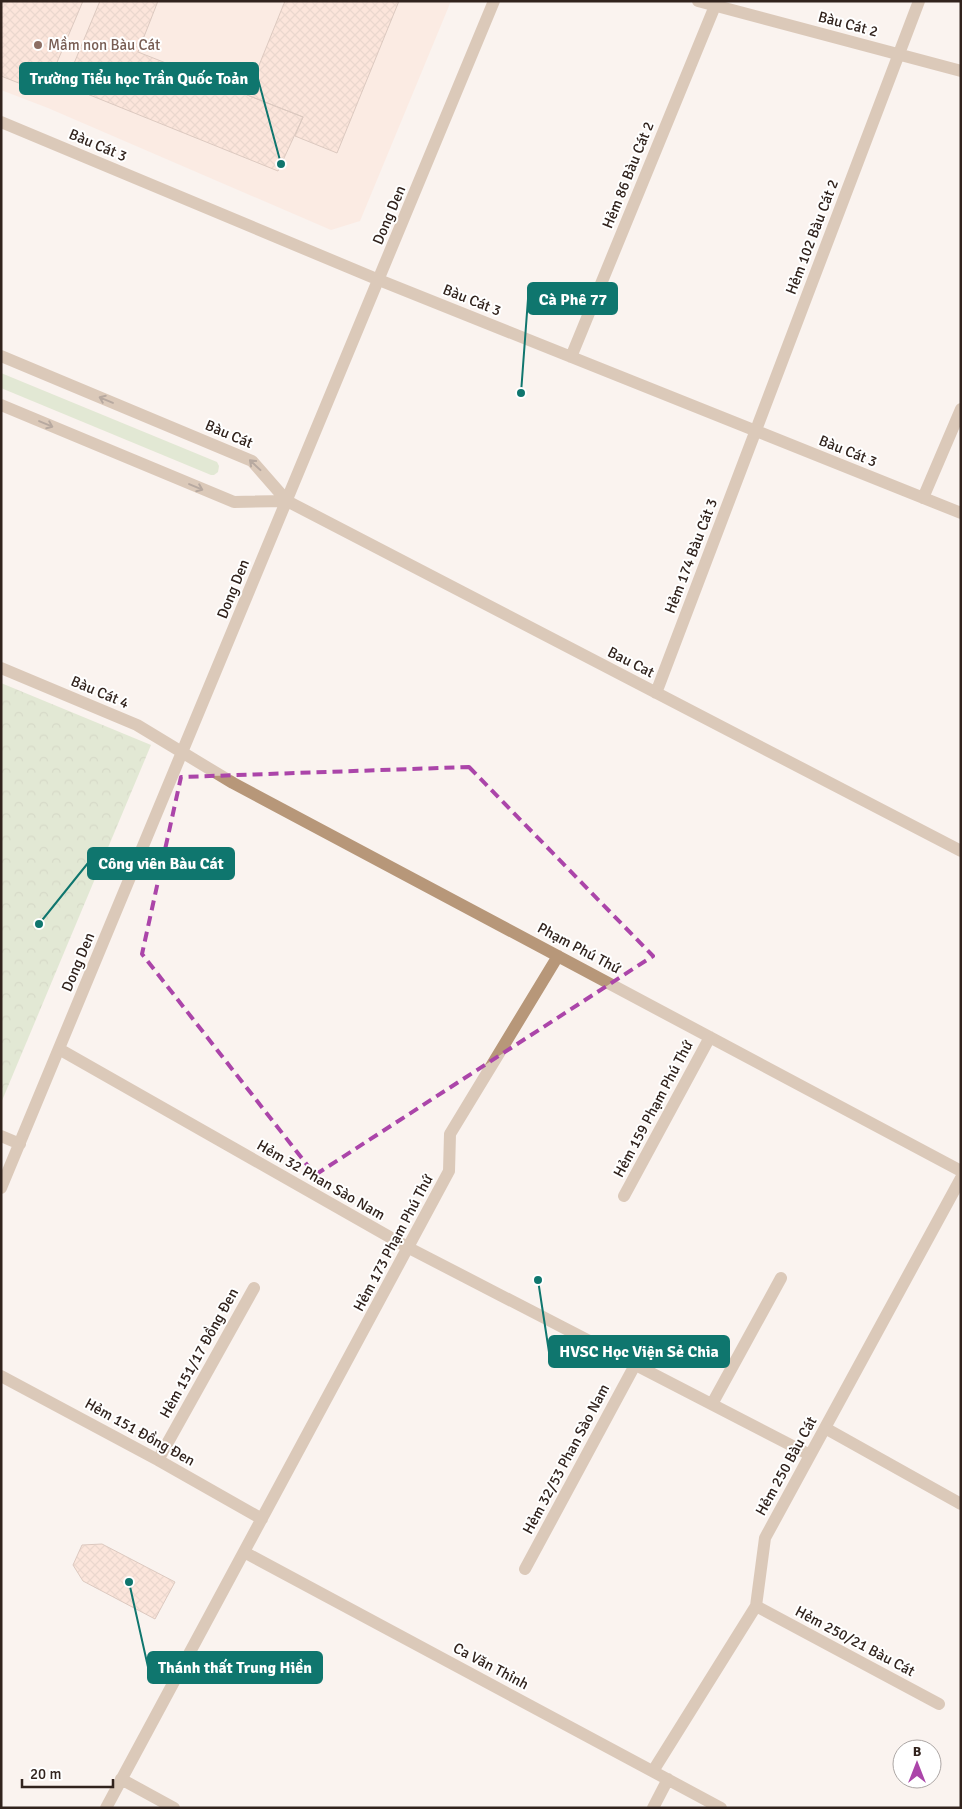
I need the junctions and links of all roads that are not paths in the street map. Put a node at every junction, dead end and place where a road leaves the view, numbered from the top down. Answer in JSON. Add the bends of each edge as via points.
{"nodes":[{"id":1,"x":494,"y":1,"type":"edge"},
{"id":2,"x":698,"y":1,"type":"edge"},
{"id":3,"x":919,"y":1,"type":"edge"},
{"id":4,"x":716,"y":4,"type":"edge"},
{"id":5,"x":898,"y":55,"type":"junction"},
{"id":6,"x":961,"y":71,"type":"edge"},
{"id":7,"x":1,"y":122,"type":"edge"},
{"id":8,"x":379,"y":280,"type":"junction"},
{"id":9,"x":1,"y":356,"type":"edge"},
{"id":10,"x":571,"y":357,"type":"junction"},
{"id":11,"x":1,"y":405,"type":"edge"},
{"id":12,"x":961,"y":408,"type":"edge"},
{"id":13,"x":756,"y":431,"type":"junction"},
{"id":14,"x":923,"y":498,"type":"junction"},
{"id":15,"x":287,"y":501,"type":"junction"},
{"id":16,"x":961,"y":513,"type":"edge"},
{"id":17,"x":1,"y":668,"type":"edge"},
{"id":18,"x":656,"y":693,"type":"junction"},
{"id":19,"x":183,"y":753,"type":"junction"},
{"id":20,"x":961,"y":851,"type":"edge"},
{"id":21,"x":558,"y":956,"type":"junction"},
{"id":22,"x":710,"y":1037,"type":"junction"},
{"id":23,"x":59,"y":1049,"type":"junction"},
{"id":24,"x":1,"y":1136,"type":"edge"},
{"id":25,"x":20,"y":1144,"type":"junction"},
{"id":26,"x":961,"y":1171,"type":"edge"},
{"id":27,"x":961,"y":1178,"type":"edge"},
{"id":28,"x":1,"y":1188,"type":"edge"},
{"id":29,"x":624,"y":1196,"type":"dead end"},
{"id":30,"x":409,"y":1248,"type":"junction"},
{"id":31,"x":781,"y":1278,"type":"dead end"},
{"id":32,"x":254,"y":1288,"type":"dead end"},
{"id":33,"x":635,"y":1365,"type":"junction"},
{"id":34,"x":1,"y":1376,"type":"edge"},
{"id":35,"x":712,"y":1404,"type":"junction"},
{"id":36,"x":825,"y":1428,"type":"junction"},
{"id":37,"x":810,"y":1455,"type":"junction"},
{"id":38,"x":158,"y":1460,"type":"junction"},
{"id":39,"x":961,"y":1504,"type":"edge"},
{"id":40,"x":262,"y":1519,"type":"junction"},
{"id":41,"x":244,"y":1552,"type":"junction"},
{"id":42,"x":525,"y":1569,"type":"dead end"},
{"id":43,"x":756,"y":1606,"type":"junction"},
{"id":44,"x":939,"y":1704,"type":"dead end"},
{"id":45,"x":653,"y":1771,"type":"junction"},
{"id":46,"x":121,"y":1779,"type":"junction"},
{"id":47,"x":668,"y":1779,"type":"junction"},
{"id":48,"x":106,"y":1808,"type":"edge"},
{"id":49,"x":174,"y":1808,"type":"edge"},
{"id":50,"x":653,"y":1808,"type":"edge"},
{"id":51,"x":721,"y":1808,"type":"edge"}],
"edges":[{"from":1,"to":8,"type":"street","name":"Dong Den"},
{"from":2,"to":4,"type":"street","name":"Bàu Cát 2"},
{"from":3,"to":5,"type":"street","name":"Hẻm 102 Bàu Cát 2"},
{"from":4,"to":5,"type":"street","name":"Bàu Cát 2"},
{"from":4,"to":10,"type":"street","name":"Hẻm 86 Bàu Cát 2"},
{"from":5,"to":6,"type":"street","name":"Bàu Cát 2"},
{"from":5,"to":13,"type":"street","name":"Hẻm 102 Bàu Cát 2"},
{"from":7,"to":8,"type":"street","name":"Bàu Cát 3"},
{"from":8,"to":10,"type":"street","name":"Bàu Cát 3"},
{"from":8,"to":15,"type":"street","name":"Dong Den"},
{"from":15,"to":9,"type":"street","name":"Bàu Cát","one_way":true,"via":[[252,461]]},
{"from":10,"to":13,"type":"street","name":"Bàu Cát 3"},
{"from":11,"to":15,"type":"street","one_way":true,"via":[[234,502]]},
{"from":12,"to":14,"type":"street"},
{"from":13,"to":14,"type":"street","name":"Bàu Cát 3"},
{"from":13,"to":18,"type":"street","name":"Hẻm 174 Bàu Cát 3"},
{"from":14,"to":16,"type":"street","name":"Bàu Cát 3"},
{"from":15,"to":18,"type":"street","name":"Bau Cat"},
{"from":15,"to":19,"type":"street","name":"Dong Den"},
{"from":17,"to":19,"type":"street","name":"Bàu Cát 4","via":[[137,724]]},
{"from":18,"to":20,"type":"street","name":"Bau Cat"},
{"from":19,"to":21,"type":"street","name":"Phạm Phú Thứ","via":[[233,783]]},
{"from":19,"to":23,"type":"street","name":"Dong Den"},
{"from":21,"to":22,"type":"street","name":"Phạm Phú Thứ"},
{"from":21,"to":30,"type":"street","name":"Hẻm 173 Phạm Phú Thứ","via":[[450,1134],[449,1171]]},
{"from":22,"to":26,"type":"street","name":"Phạm Phú Thứ"},
{"from":22,"to":29,"type":"street","name":"Hẻm 159 Phạm Phú Thứ"},
{"from":23,"to":25,"type":"street","name":"Dong Den"},
{"from":23,"to":30,"type":"street","name":"Hẻm 32 Phan Sào Nam"},
{"from":24,"to":25,"type":"street"},
{"from":25,"to":28,"type":"street","name":"Dong Den"},
{"from":27,"to":36,"type":"street","name":"Hẻm 250 Bàu Cát"},
{"from":30,"to":33,"type":"street","name":"Hẻm 32 Phan Sào Nam"},
{"from":30,"to":40,"type":"street","name":"Hẻm 173 Phạm Phú Thứ"},
{"from":31,"to":35,"type":"street"},
{"from":32,"to":38,"type":"street","name":"Hẻm 151/17 Đồng Đen"},
{"from":33,"to":35,"type":"street","name":"Hẻm 32 Phan Sào Nam"},
{"from":33,"to":42,"type":"street","name":"Hẻm 32/53 Phan Sào Nam"},
{"from":34,"to":38,"type":"street","name":"Hẻm 151 Đồng Đen"},
{"from":35,"to":37,"type":"street","name":"Hẻm 32 Phan Sào Nam"},
{"from":36,"to":37,"type":"street","name":"Hẻm 250 Bàu Cát"},
{"from":36,"to":39,"type":"street"},
{"from":37,"to":43,"type":"street","name":"Hẻm 250 Bàu Cát","via":[[765,1538]]},
{"from":38,"to":40,"type":"street","name":"Hẻm 151 Đồng Đen"},
{"from":40,"to":41,"type":"street","name":"Hẻm 173 Phạm Phú Thứ"},
{"from":41,"to":45,"type":"street","name":"Ca Văn Thỉnh"},
{"from":41,"to":46,"type":"street"},
{"from":43,"to":44,"type":"street","name":"Hẻm 250/21 Bàu Cát"},
{"from":43,"to":45,"type":"street","name":"Hẻm 250 Bàu Cát"},
{"from":45,"to":47,"type":"street","name":"Ca Văn Thỉnh"},
{"from":46,"to":48,"type":"street"},
{"from":46,"to":49,"type":"street"},
{"from":47,"to":50,"type":"street"},
{"from":47,"to":51,"type":"street","name":"Ca Văn Thỉnh"}]}
